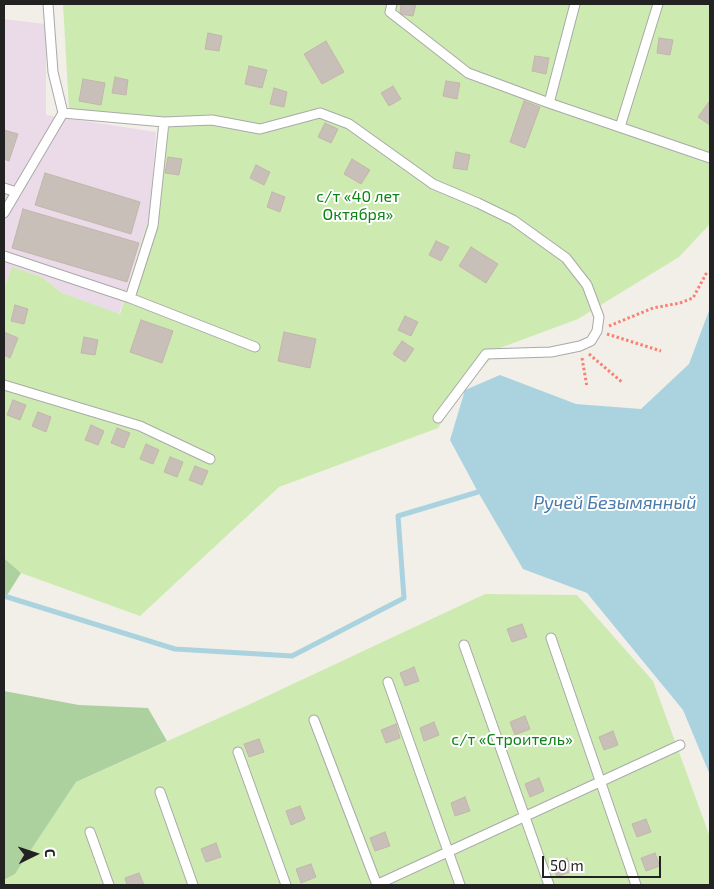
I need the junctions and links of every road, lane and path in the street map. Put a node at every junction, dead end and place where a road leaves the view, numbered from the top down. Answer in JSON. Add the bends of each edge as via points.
{"nodes":[{"id":1,"x":48,"y":4,"type":"edge"},
{"id":2,"x":392,"y":4,"type":"edge"},
{"id":3,"x":575,"y":4,"type":"edge"},
{"id":4,"x":658,"y":4,"type":"edge"},
{"id":5,"x":549,"y":103,"type":"junction"},
{"id":6,"x":63,"y":113,"type":"junction"},
{"id":7,"x":164,"y":122,"type":"junction"},
{"id":8,"x":620,"y":126,"type":"junction"},
{"id":9,"x":710,"y":158,"type":"edge"},
{"id":10,"x":4,"y":188,"type":"edge"},
{"id":11,"x":16,"y":192,"type":"junction"},
{"id":12,"x":4,"y":213,"type":"edge"},
{"id":13,"x":4,"y":256,"type":"edge"},
{"id":14,"x":707,"y":272,"type":"dead end"},
{"id":15,"x":130,"y":298,"type":"junction"},
{"id":16,"x":597,"y":331,"type":"junction"},
{"id":17,"x":255,"y":346,"type":"dead end"},
{"id":18,"x":580,"y":346,"type":"junction"},
{"id":19,"x":661,"y":351,"type":"dead end"},
{"id":20,"x":623,"y":383,"type":"dead end"},
{"id":21,"x":4,"y":385,"type":"edge"},
{"id":22,"x":587,"y":387,"type":"dead end"},
{"id":23,"x":438,"y":418,"type":"dead end"},
{"id":24,"x":210,"y":459,"type":"dead end"},
{"id":25,"x":551,"y":638,"type":"dead end"},
{"id":26,"x":464,"y":645,"type":"dead end"},
{"id":27,"x":388,"y":682,"type":"dead end"},
{"id":28,"x":314,"y":720,"type":"dead end"},
{"id":29,"x":680,"y":745,"type":"dead end"},
{"id":30,"x":238,"y":752,"type":"dead end"},
{"id":31,"x":600,"y":782,"type":"junction"},
{"id":32,"x":160,"y":792,"type":"dead end"},
{"id":33,"x":524,"y":817,"type":"junction"},
{"id":34,"x":90,"y":832,"type":"dead end"},
{"id":35,"x":449,"y":852,"type":"junction"},
{"id":36,"x":109,"y":885,"type":"edge"},
{"id":37,"x":193,"y":885,"type":"edge"},
{"id":38,"x":286,"y":885,"type":"edge"},
{"id":39,"x":376,"y":885,"type":"edge"},
{"id":40,"x":460,"y":885,"type":"edge"},
{"id":41,"x":549,"y":885,"type":"edge"},
{"id":42,"x":636,"y":885,"type":"edge"}],
"edges":[{"from":1,"to":6,"type":"lane","via":[[53,72]]},
{"from":2,"to":5,"type":"lane","via":[[390,12],[468,73]]},
{"from":3,"to":5,"type":"lane"},
{"from":4,"to":8,"type":"lane"},
{"from":5,"to":8,"type":"lane"},
{"from":6,"to":7,"type":"lane"},
{"from":6,"to":11,"type":"lane"},
{"from":7,"to":15,"type":"lane","via":[[153,226]]},
{"from":7,"to":16,"type":"lane","via":[[212,120],[260,129],[320,113],[349,124],[433,184],[513,220],[566,258],[587,285],[599,317]]},
{"from":8,"to":9,"type":"lane"},
{"from":10,"to":11,"type":"lane"},
{"from":11,"to":12,"type":"lane"},
{"from":13,"to":15,"type":"lane"},
{"from":14,"to":16,"type":"path","via":[[693,298],[653,308]]},
{"from":15,"to":17,"type":"lane"},
{"from":16,"to":18,"type":"lane","via":[[591,341]]},
{"from":16,"to":19,"type":"path"},
{"from":18,"to":20,"type":"path"},
{"from":18,"to":22,"type":"path"},
{"from":18,"to":23,"type":"lane","via":[[551,352],[486,354]]},
{"from":21,"to":24,"type":"lane","via":[[140,426]]},
{"from":25,"to":31,"type":"lane"},
{"from":26,"to":33,"type":"lane"},
{"from":27,"to":35,"type":"lane"},
{"from":28,"to":39,"type":"lane"},
{"from":29,"to":31,"type":"lane"},
{"from":30,"to":38,"type":"lane"},
{"from":31,"to":33,"type":"lane"},
{"from":31,"to":42,"type":"lane"},
{"from":32,"to":37,"type":"lane"},
{"from":33,"to":35,"type":"lane"},
{"from":33,"to":41,"type":"lane"},
{"from":34,"to":36,"type":"lane"},
{"from":35,"to":39,"type":"lane"},
{"from":35,"to":40,"type":"lane"}]}
